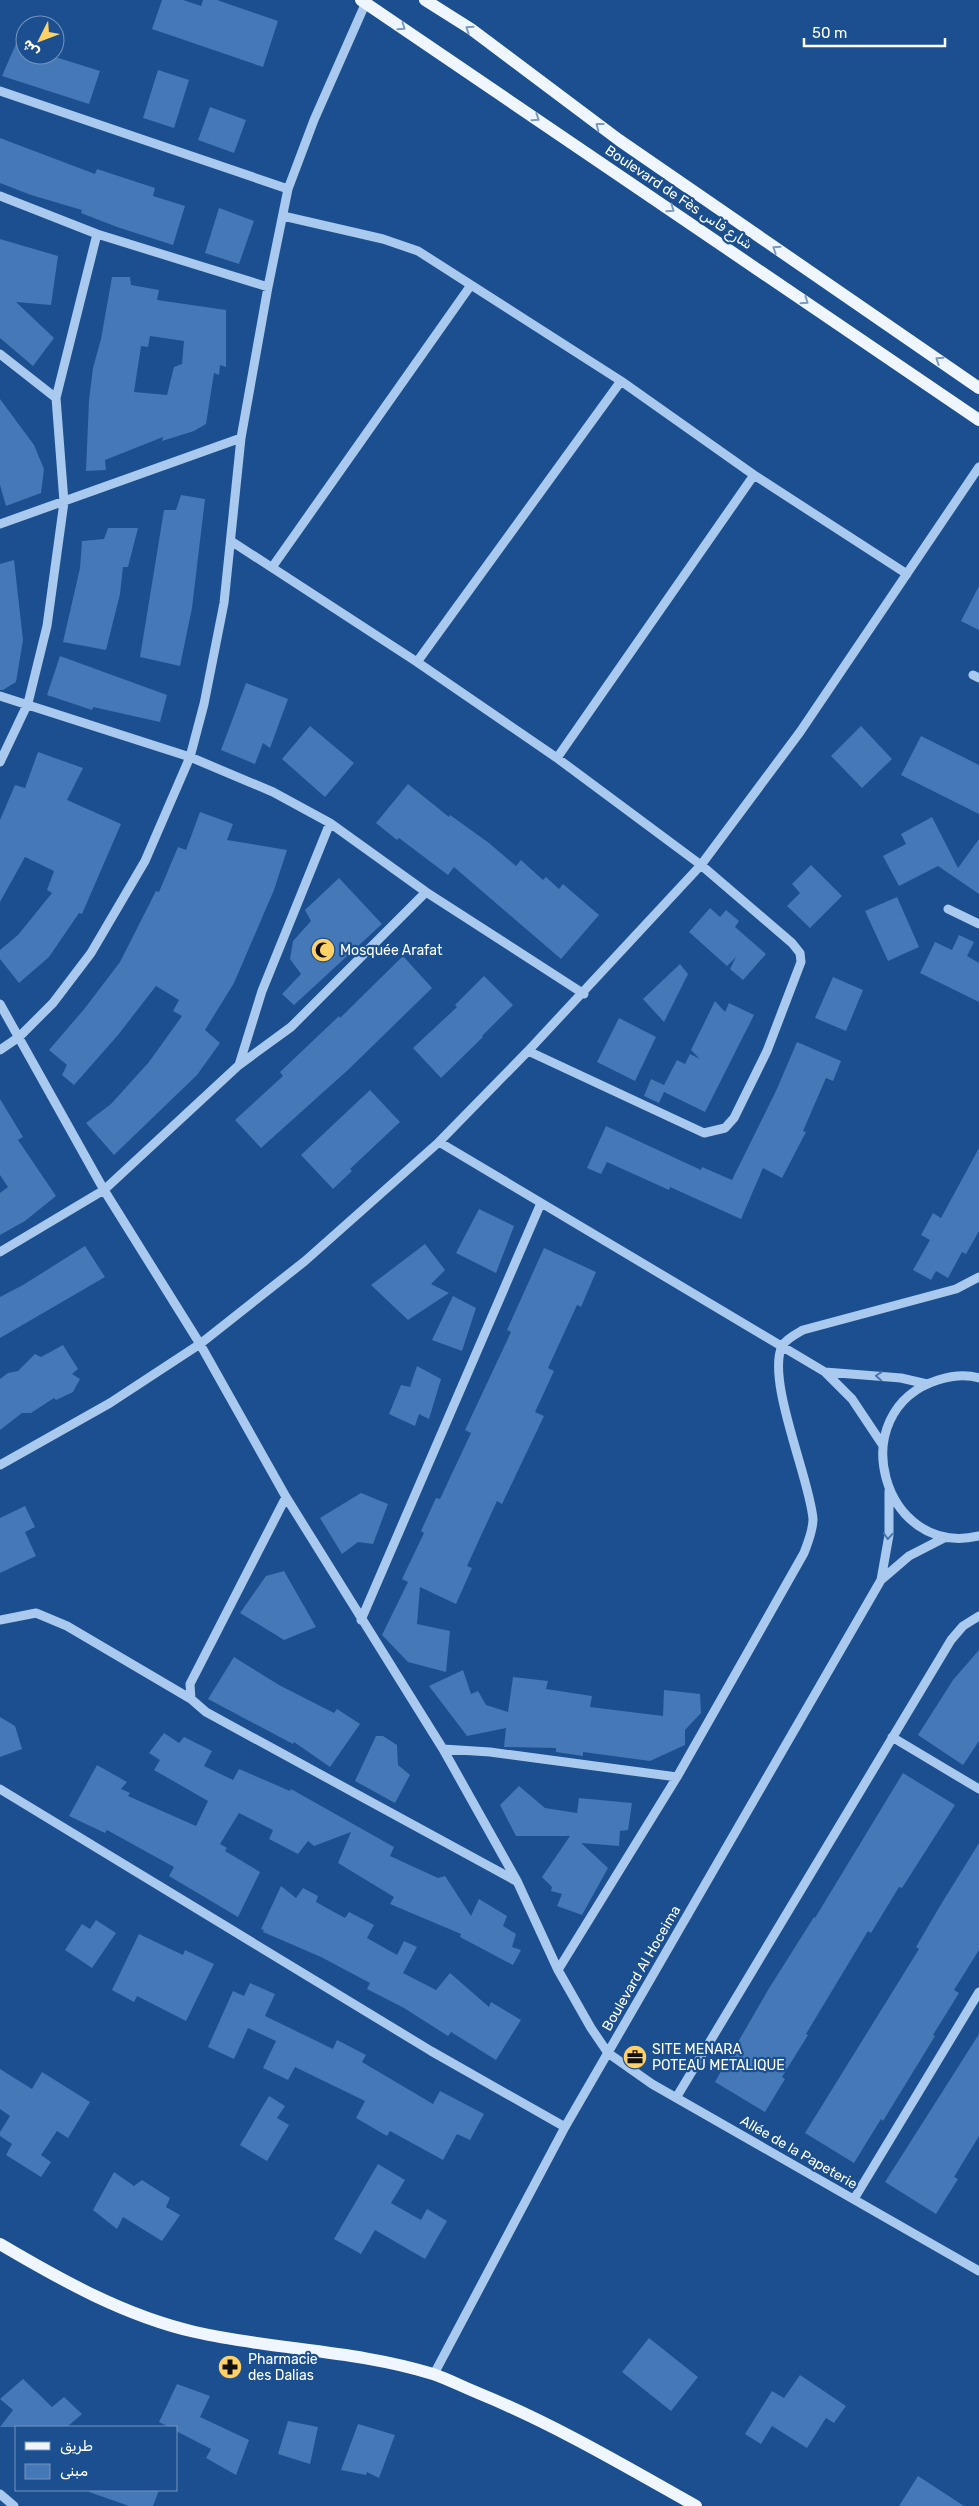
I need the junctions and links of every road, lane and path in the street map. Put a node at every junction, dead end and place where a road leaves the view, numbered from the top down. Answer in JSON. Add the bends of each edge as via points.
{"nodes":[{"id":1,"x":365,"y":0,"type":"edge"},
{"id":2,"x":424,"y":0,"type":"edge"},
{"id":3,"x":0,"y":91,"type":"edge"},
{"id":4,"x":288,"y":189,"type":"junction"},
{"id":5,"x":0,"y":196,"type":"edge"},
{"id":6,"x":282,"y":216,"type":"junction"},
{"id":7,"x":97,"y":234,"type":"junction"},
{"id":8,"x":471,"y":285,"type":"junction"},
{"id":9,"x":268,"y":287,"type":"junction"},
{"id":10,"x":0,"y":354,"type":"edge"},
{"id":11,"x":621,"y":381,"type":"junction"},
{"id":12,"x":979,"y":388,"type":"edge"},
{"id":13,"x":56,"y":398,"type":"junction"},
{"id":14,"x":979,"y":420,"type":"edge"},
{"id":15,"x":241,"y":438,"type":"junction"},
{"id":16,"x":979,"y":467,"type":"edge"},
{"id":17,"x":754,"y":475,"type":"junction"},
{"id":18,"x":64,"y":502,"type":"junction"},
{"id":19,"x":0,"y":524,"type":"edge"},
{"id":20,"x":231,"y":541,"type":"junction"},
{"id":21,"x":273,"y":566,"type":"junction"},
{"id":22,"x":907,"y":574,"type":"junction"},
{"id":23,"x":417,"y":662,"type":"junction"},
{"id":24,"x":0,"y":696,"type":"edge"},
{"id":25,"x":28,"y":704,"type":"junction"},
{"id":26,"x":190,"y":757,"type":"junction"},
{"id":27,"x":557,"y":758,"type":"junction"},
{"id":28,"x":0,"y":762,"type":"edge"},
{"id":29,"x":330,"y":823,"type":"junction"},
{"id":30,"x":701,"y":865,"type":"junction"},
{"id":31,"x":426,"y":892,"type":"junction"},
{"id":32,"x":948,"y":909,"type":"dead end"},
{"id":33,"x":979,"y":924,"type":"edge"},
{"id":34,"x":584,"y":994,"type":"junction"},
{"id":35,"x":0,"y":1004,"type":"edge"},
{"id":36,"x":19,"y":1037,"type":"junction"},
{"id":37,"x":0,"y":1050,"type":"edge"},
{"id":38,"x":528,"y":1052,"type":"junction"},
{"id":39,"x":239,"y":1065,"type":"junction"},
{"id":40,"x":439,"y":1142,"type":"junction"},
{"id":41,"x":104,"y":1190,"type":"junction"},
{"id":42,"x":541,"y":1203,"type":"junction"},
{"id":43,"x":0,"y":1252,"type":"edge"},
{"id":44,"x":979,"y":1277,"type":"edge"},
{"id":45,"x":200,"y":1344,"type":"junction"},
{"id":46,"x":782,"y":1346,"type":"junction"},
{"id":47,"x":825,"y":1372,"type":"junction"},
{"id":48,"x":977,"y":1376,"type":"edge"},
{"id":49,"x":927,"y":1384,"type":"junction"},
{"id":50,"x":882,"y":1444,"type":"junction"},
{"id":51,"x":0,"y":1465,"type":"edge"},
{"id":52,"x":888,"y":1491,"type":"junction"},
{"id":53,"x":286,"y":1497,"type":"junction"},
{"id":54,"x":979,"y":1536,"type":"edge"},
{"id":55,"x":946,"y":1537,"type":"junction"},
{"id":56,"x":881,"y":1580,"type":"junction"},
{"id":57,"x":979,"y":1616,"type":"edge"},
{"id":58,"x":0,"y":1620,"type":"edge"},
{"id":59,"x":361,"y":1620,"type":"junction"},
{"id":60,"x":191,"y":1699,"type":"junction"},
{"id":61,"x":892,"y":1737,"type":"junction"},
{"id":62,"x":442,"y":1749,"type":"junction"},
{"id":63,"x":677,"y":1777,"type":"junction"},
{"id":64,"x":0,"y":1789,"type":"edge"},
{"id":65,"x":979,"y":1789,"type":"edge"},
{"id":66,"x":517,"y":1881,"type":"junction"},
{"id":67,"x":558,"y":1970,"type":"junction"},
{"id":68,"x":979,"y":1992,"type":"edge"},
{"id":69,"x":608,"y":2053,"type":"junction"},
{"id":70,"x":676,"y":2098,"type":"junction"},
{"id":71,"x":565,"y":2127,"type":"junction"},
{"id":72,"x":854,"y":2199,"type":"junction"},
{"id":73,"x":0,"y":2244,"type":"edge"},
{"id":74,"x":979,"y":2271,"type":"edge"},
{"id":75,"x":434,"y":2374,"type":"junction"},
{"id":76,"x":0,"y":2494,"type":"edge"},
{"id":77,"x":14,"y":2506,"type":"edge"},
{"id":78,"x":696,"y":2506,"type":"edge"}],
"edges":[{"from":1,"to":4,"type":"street"},
{"from":1,"to":14,"type":"main road","name":"Boulevard de Fès شارع فاس","one_way":true},
{"from":12,"to":2,"type":"main road","name":"Boulevard de Fès شارع فاس","one_way":true,"via":[[627,146],[471,30]]},
{"from":3,"to":4,"type":"street"},
{"from":4,"to":6,"type":"street"},
{"from":5,"to":7,"type":"street"},
{"from":6,"to":8,"type":"street","via":[[383,239],[418,251]]},
{"from":6,"to":9,"type":"street"},
{"from":7,"to":9,"type":"street"},
{"from":7,"to":13,"type":"street"},
{"from":8,"to":11,"type":"street"},
{"from":8,"to":21,"type":"street"},
{"from":9,"to":15,"type":"street"},
{"from":10,"to":13,"type":"street"},
{"from":11,"to":17,"type":"street"},
{"from":11,"to":23,"type":"street"},
{"from":13,"to":18,"type":"street"},
{"from":15,"to":18,"type":"street"},
{"from":15,"to":20,"type":"street"},
{"from":16,"to":22,"type":"street"},
{"from":17,"to":22,"type":"street"},
{"from":17,"to":27,"type":"street"},
{"from":18,"to":19,"type":"street"},
{"from":18,"to":25,"type":"street","via":[[47,626]]},
{"from":20,"to":21,"type":"street"},
{"from":20,"to":26,"type":"street","via":[[224,604]]},
{"from":21,"to":23,"type":"street"},
{"from":22,"to":30,"type":"street","via":[[800,732]]},
{"from":23,"to":27,"type":"street"},
{"from":24,"to":25,"type":"street"},
{"from":25,"to":26,"type":"street"},
{"from":25,"to":28,"type":"street"},
{"from":26,"to":29,"type":"street","via":[[273,792]]},
{"from":26,"to":36,"type":"street","via":[[145,861],[91,953],[53,1003]]},
{"from":27,"to":30,"type":"street"},
{"from":29,"to":31,"type":"street"},
{"from":29,"to":39,"type":"street","via":[[262,991]]},
{"from":30,"to":34,"type":"street"},
{"from":30,"to":38,"type":"street","via":[[800,953],[800,962],[767,1050],[734,1118],[725,1128],[704,1133]]},
{"from":31,"to":34,"type":"street"},
{"from":31,"to":39,"type":"street","via":[[291,1027]]},
{"from":32,"to":33,"type":"street"},
{"from":34,"to":38,"type":"street"},
{"from":35,"to":36,"type":"street"},
{"from":36,"to":37,"type":"street"},
{"from":36,"to":41,"type":"street"},
{"from":38,"to":40,"type":"street"},
{"from":39,"to":41,"type":"street"},
{"from":40,"to":42,"type":"street"},
{"from":40,"to":45,"type":"street","via":[[305,1260]]},
{"from":41,"to":43,"type":"street"},
{"from":41,"to":45,"type":"street"},
{"from":42,"to":46,"type":"street"},
{"from":42,"to":59,"type":"street"},
{"from":44,"to":46,"type":"street","via":[[956,1289],[803,1330]]},
{"from":45,"to":51,"type":"street","via":[[110,1403]]},
{"from":45,"to":53,"type":"street"},
{"from":46,"to":47,"type":"street"},
{"from":46,"to":63,"type":"street","via":[[778,1364],[781,1388],[813,1520],[811,1535],[804,1553]]},
{"from":49,"to":47,"type":"street","one_way":true,"via":[[901,1378]]},
{"from":47,"to":50,"type":"street","via":[[852,1399]]},
{"from":48,"to":49,"type":"street","via":[[949,1377]]},
{"from":49,"to":50,"type":"street","via":[[905,1399],[890,1420]]},
{"from":50,"to":52,"type":"street","via":[[882,1468]]},
{"from":52,"to":55,"type":"street","via":[[902,1512],[922,1528]]},
{"from":52,"to":56,"type":"street","name":"Boulevard Al Hoceima","one_way":true,"via":[[889,1536]]},
{"from":53,"to":59,"type":"street"},
{"from":53,"to":60,"type":"street","via":[[190,1684]]},
{"from":54,"to":55,"type":"street"},
{"from":55,"to":56,"type":"street","name":"Boulevard Al Hoceima","via":[[909,1556]]},
{"from":56,"to":69,"type":"street","name":"Boulevard Al Hoceima"},
{"from":57,"to":61,"type":"street","via":[[963,1626],[952,1640]]},
{"from":58,"to":60,"type":"street","via":[[36,1613],[67,1626]]},
{"from":59,"to":62,"type":"street"},
{"from":60,"to":66,"type":"street","via":[[206,1712]]},
{"from":61,"to":65,"type":"street"},
{"from":61,"to":70,"type":"street"},
{"from":62,"to":63,"type":"street","via":[[490,1752]]},
{"from":62,"to":66,"type":"street"},
{"from":63,"to":67,"type":"street"},
{"from":64,"to":71,"type":"street","via":[[431,2051]]},
{"from":66,"to":67,"type":"street"},
{"from":67,"to":69,"type":"street"},
{"from":68,"to":72,"type":"street"},
{"from":69,"to":70,"type":"street","name":"Allée de la Papeterie"},
{"from":69,"to":71,"type":"street","name":"Boulevard Al Hoceima"},
{"from":70,"to":72,"type":"street","name":"Allée de la Papeterie"},
{"from":71,"to":75,"type":"street","name":"Boulevard Al Hoceima"},
{"from":72,"to":74,"type":"street","name":"Allée de la Papeterie"},
{"from":73,"to":75,"type":"main road","via":[[114,2305],[194,2332],[358,2356]]},
{"from":75,"to":78,"type":"main road","via":[[541,2421]]},
{"from":76,"to":77,"type":"street"}]}
